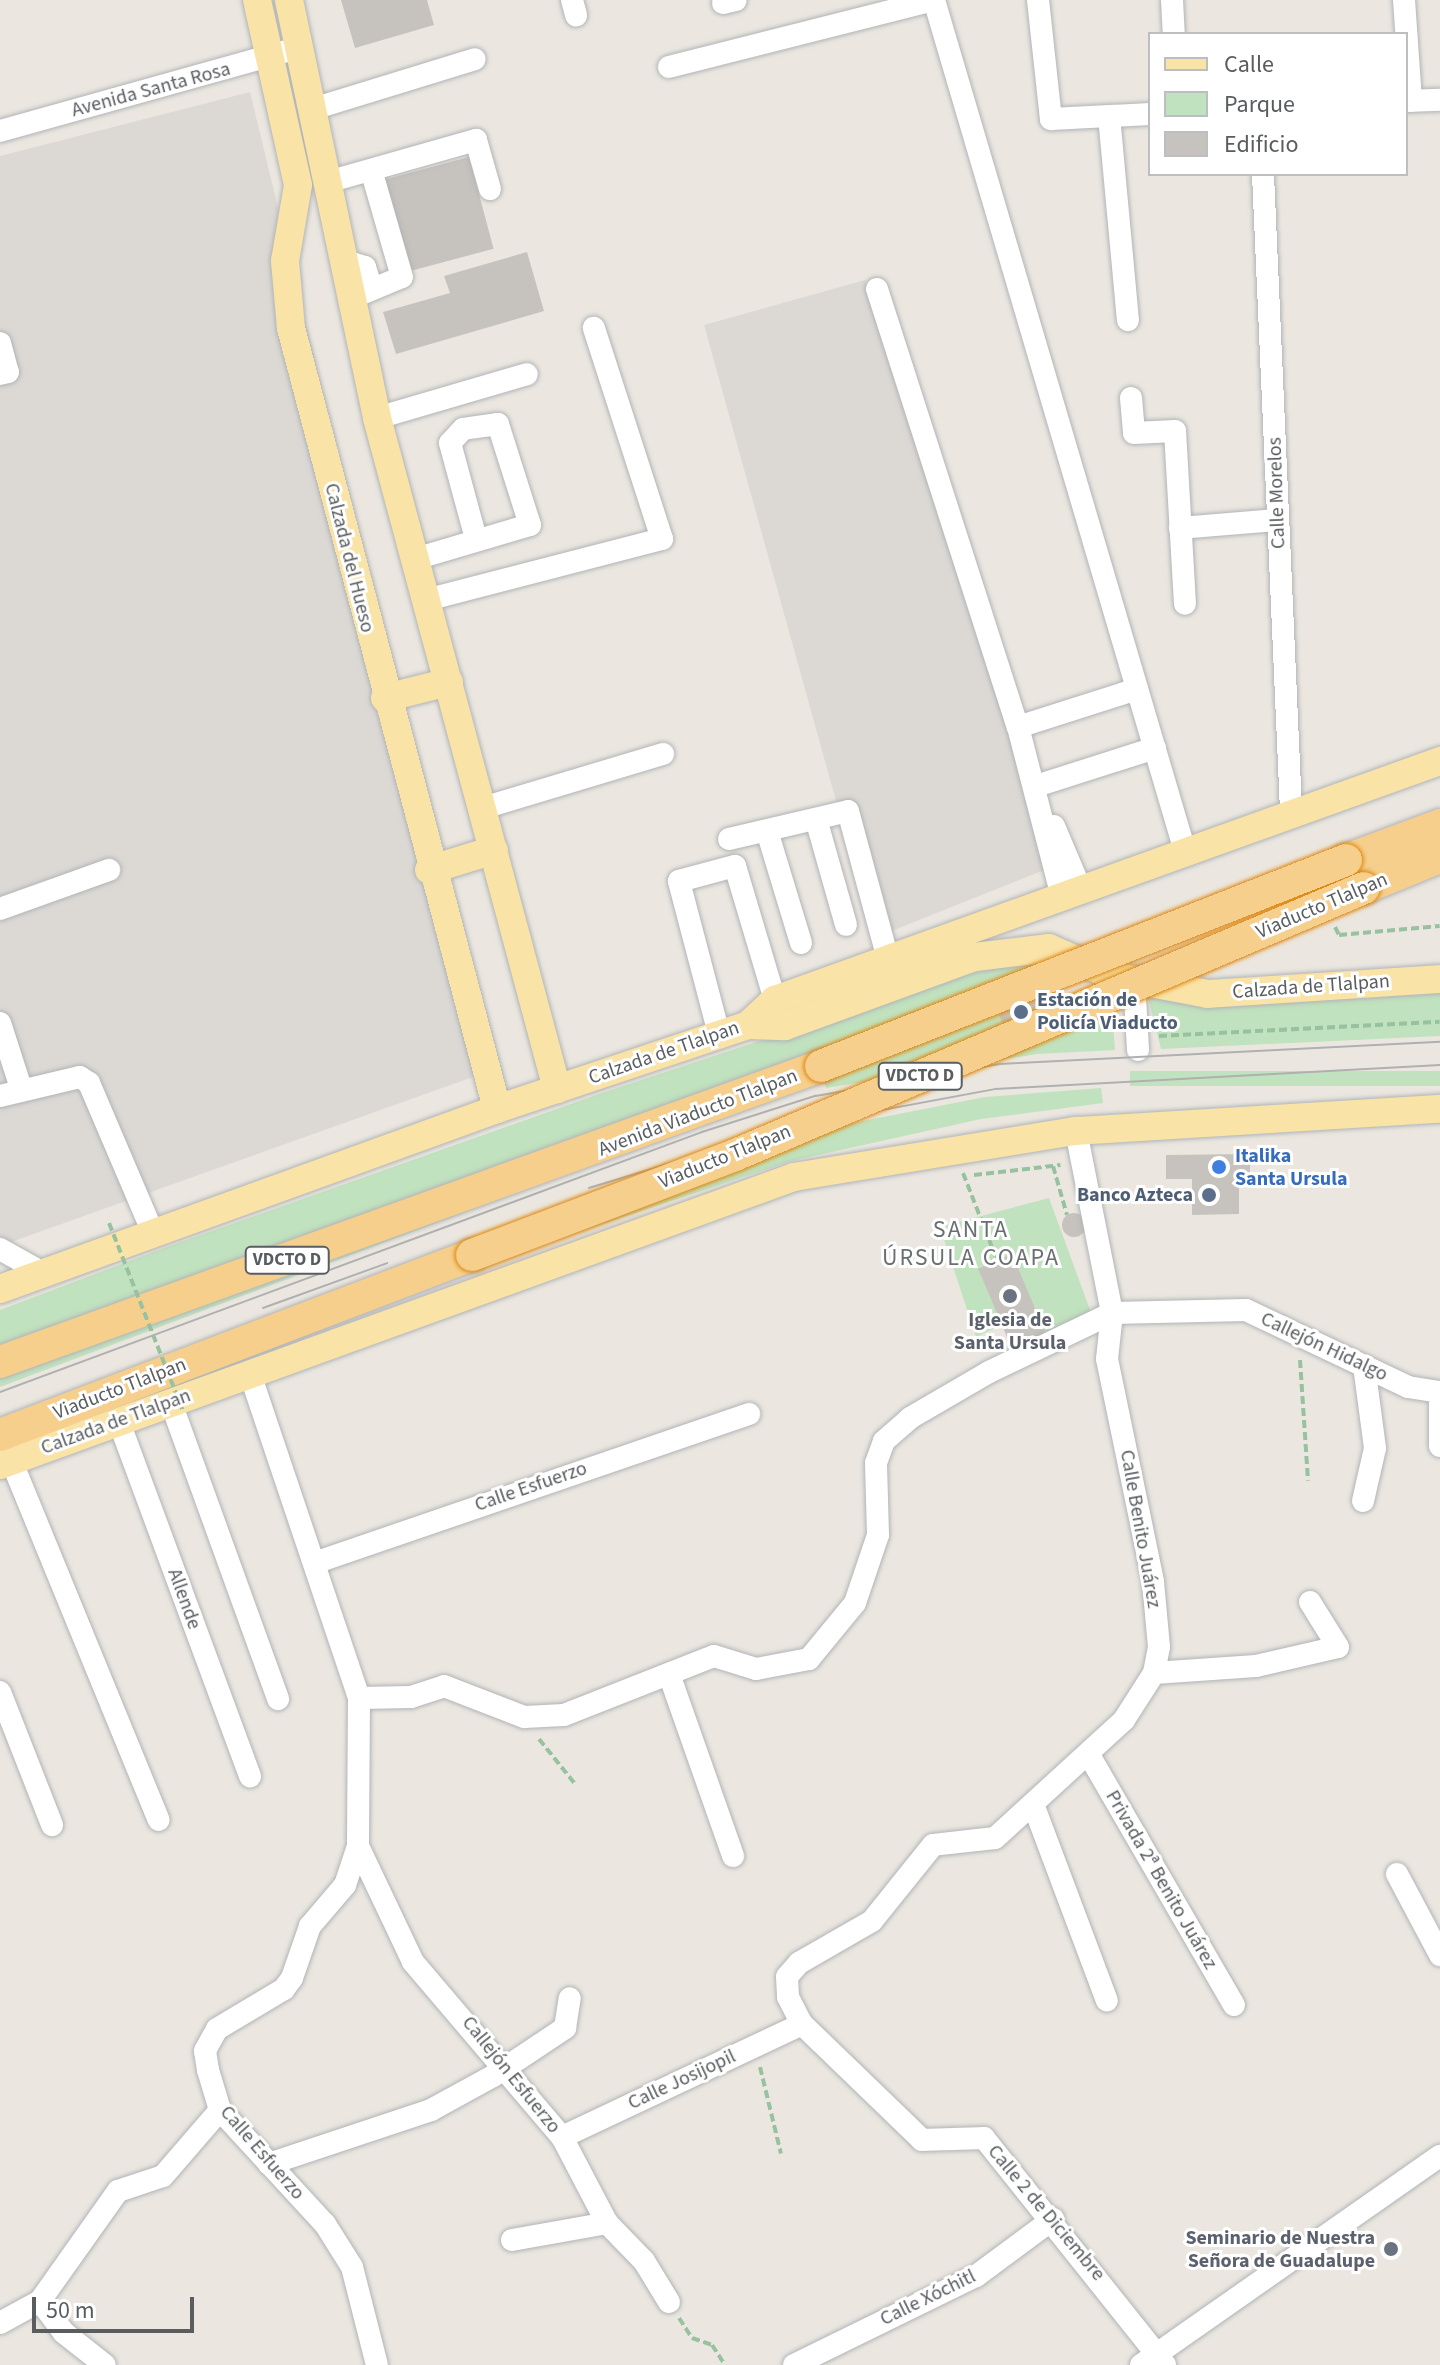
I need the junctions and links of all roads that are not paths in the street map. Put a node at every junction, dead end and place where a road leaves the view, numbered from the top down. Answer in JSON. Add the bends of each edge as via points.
{"nodes":[{"id":1,"x":257,"y":0,"type":"edge"},
{"id":2,"x":289,"y":0,"type":"edge"},
{"id":3,"x":934,"y":0,"type":"edge"},
{"id":4,"x":1038,"y":0,"type":"edge"},
{"id":5,"x":1172,"y":0,"type":"edge"},
{"id":6,"x":1404,"y":0,"type":"edge"},
{"id":7,"x":1174,"y":32,"type":"edge"},
{"id":8,"x":1405,"y":32,"type":"edge"},
{"id":9,"x":301,"y":47,"type":"junction"},
{"id":10,"x":272,"y":56,"type":"junction"},
{"id":11,"x":475,"y":59,"type":"dead end"},
{"id":12,"x":669,"y":67,"type":"dead end"},
{"id":13,"x":1440,"y":100,"type":"edge"},
{"id":14,"x":1408,"y":101,"type":"edge"},
{"id":15,"x":316,"y":108,"type":"junction"},
{"id":16,"x":1148,"y":114,"type":"edge"},
{"id":17,"x":1109,"y":116,"type":"junction"},
{"id":18,"x":0,"y":131,"type":"edge"},
{"id":19,"x":372,"y":173,"type":"junction"},
{"id":20,"x":1263,"y":176,"type":"edge"},
{"id":21,"x":331,"y":181,"type":"junction"},
{"id":22,"x":490,"y":189,"type":"dead end"},
{"id":23,"x":877,"y":289,"type":"dead end"},
{"id":24,"x":360,"y":293,"type":"junction"},
{"id":25,"x":1128,"y":320,"type":"dead end"},
{"id":26,"x":594,"y":328,"type":"dead end"},
{"id":27,"x":0,"y":343,"type":"edge"},
{"id":28,"x":0,"y":374,"type":"edge"},
{"id":29,"x":527,"y":374,"type":"dead end"},
{"id":30,"x":1131,"y":398,"type":"dead end"},
{"id":31,"x":377,"y":418,"type":"junction"},
{"id":32,"x":1278,"y":520,"type":"junction"},
{"id":33,"x":1180,"y":528,"type":"junction"},
{"id":34,"x":476,"y":539,"type":"junction"},
{"id":35,"x":415,"y":559,"type":"junction"},
{"id":36,"x":426,"y":600,"type":"junction"},
{"id":37,"x":1185,"y":604,"type":"dead end"},
{"id":38,"x":449,"y":682,"type":"junction"},
{"id":39,"x":1137,"y":689,"type":"junction"},
{"id":40,"x":385,"y":698,"type":"junction"},
{"id":41,"x":1018,"y":727,"type":"junction"},
{"id":42,"x":1155,"y":748,"type":"junction"},
{"id":43,"x":663,"y":754,"type":"dead end"},
{"id":44,"x":1440,"y":761,"type":"edge"},
{"id":45,"x":1038,"y":793,"type":"junction"},
{"id":46,"x":483,"y":808,"type":"junction"},
{"id":47,"x":1291,"y":811,"type":"junction"},
{"id":48,"x":816,"y":819,"type":"junction"},
{"id":49,"x":1440,"y":825,"type":"edge"},
{"id":50,"x":767,"y":831,"type":"junction"},
{"id":51,"x":729,"y":839,"type":"dead end"},
{"id":52,"x":494,"y":850,"type":"junction"},
{"id":53,"x":1185,"y":851,"type":"junction"},
{"id":54,"x":1440,"y":857,"type":"edge"},
{"id":55,"x":109,"y":870,"type":"dead end"},
{"id":56,"x":429,"y":870,"type":"junction"},
{"id":57,"x":1072,"y":894,"type":"junction"},
{"id":58,"x":0,"y":909,"type":"edge"},
{"id":59,"x":846,"y":925,"type":"dead end"},
{"id":60,"x":801,"y":943,"type":"dead end"},
{"id":61,"x":888,"y":959,"type":"junction"},
{"id":62,"x":1440,"y":979,"type":"edge"},
{"id":63,"x":1134,"y":980,"type":"junction"},
{"id":64,"x":775,"y":1000,"type":"junction"},
{"id":65,"x":0,"y":1023,"type":"edge"},
{"id":66,"x":748,"y":1025,"type":"junction"},
{"id":67,"x":719,"y":1034,"type":"junction"},
{"id":68,"x":1147,"y":1043,"type":"road end"},
{"id":69,"x":821,"y":1066,"type":"joint"},
{"id":70,"x":557,"y":1089,"type":"junction"},
{"id":71,"x":22,"y":1091,"type":"junction"},
{"id":72,"x":0,"y":1096,"type":"edge"},
{"id":73,"x":497,"y":1109,"type":"junction"},
{"id":74,"x":1440,"y":1109,"type":"edge"},
{"id":75,"x":1076,"y":1131,"type":"junction"},
{"id":76,"x":153,"y":1233,"type":"junction"},
{"id":77,"x":0,"y":1249,"type":"edge"},
{"id":78,"x":43,"y":1273,"type":"junction"},
{"id":79,"x":0,"y":1289,"type":"edge"},
{"id":80,"x":1112,"y":1313,"type":"junction"},
{"id":81,"x":0,"y":1362,"type":"edge"},
{"id":82,"x":1364,"y":1366,"type":"junction"},
{"id":83,"x":250,"y":1374,"type":"junction"},
{"id":84,"x":1440,"y":1392,"type":"edge"},
{"id":85,"x":1440,"y":1404,"type":"edge"},
{"id":86,"x":177,"y":1407,"type":"junction"},
{"id":87,"x":749,"y":1414,"type":"dead end"},
{"id":88,"x":119,"y":1422,"type":"junction"},
{"id":89,"x":1440,"y":1446,"type":"edge"},
{"id":90,"x":4,"y":1453,"type":"edge"},
{"id":91,"x":1363,"y":1501,"type":"dead end"},
{"id":92,"x":314,"y":1563,"type":"junction"},
{"id":93,"x":1310,"y":1602,"type":"dead end"},
{"id":94,"x":1154,"y":1673,"type":"junction"},
{"id":95,"x":669,"y":1674,"type":"junction"},
{"id":96,"x":0,"y":1692,"type":"edge"},
{"id":97,"x":359,"y":1698,"type":"junction"},
{"id":98,"x":278,"y":1699,"type":"dead end"},
{"id":99,"x":1089,"y":1755,"type":"junction"},
{"id":100,"x":250,"y":1777,"type":"dead end"},
{"id":101,"x":1033,"y":1804,"type":"junction"},
{"id":102,"x":159,"y":1820,"type":"dead end"},
{"id":103,"x":52,"y":1825,"type":"dead end"},
{"id":104,"x":358,"y":1846,"type":"junction"},
{"id":105,"x":733,"y":1856,"type":"dead end"},
{"id":106,"x":1397,"y":1874,"type":"dead end"},
{"id":107,"x":1440,"y":1955,"type":"edge"},
{"id":108,"x":570,"y":1998,"type":"dead end"},
{"id":109,"x":1107,"y":2001,"type":"dead end"},
{"id":110,"x":1234,"y":2005,"type":"dead end"},
{"id":111,"x":802,"y":2024,"type":"junction"},
{"id":112,"x":508,"y":2068,"type":"junction"},
{"id":113,"x":220,"y":2110,"type":"junction"},
{"id":114,"x":562,"y":2137,"type":"junction"},
{"id":115,"x":1440,"y":2156,"type":"edge"},
{"id":116,"x":269,"y":2164,"type":"junction"},
{"id":117,"x":1053,"y":2219,"type":"junction"},
{"id":118,"x":607,"y":2223,"type":"junction"},
{"id":119,"x":512,"y":2240,"type":"dead end"},
{"id":120,"x":40,"y":2301,"type":"junction"},
{"id":121,"x":669,"y":2302,"type":"road end"},
{"id":122,"x":0,"y":2323,"type":"edge"},
{"id":123,"x":805,"y":2362,"type":"edge"},
{"id":124,"x":1156,"y":2362,"type":"edge"},
{"id":125,"x":105,"y":2365,"type":"edge"},
{"id":126,"x":377,"y":2365,"type":"edge"}],
"edges":[{"from":1,"to":10,"type":"main road","name":"Calzada del Hueso"},
{"from":2,"to":9,"type":"main road"},
{"from":3,"to":12,"type":"street"},
{"from":3,"to":39,"type":"street"},
{"from":4,"to":17,"type":"street","via":[[1051,119]]},
{"from":5,"to":7,"type":"street"},
{"from":6,"to":8,"type":"street"},
{"from":9,"to":10,"type":"street","name":"Avenida Santa Rosa"},
{"from":9,"to":15,"type":"main road"},
{"from":10,"to":18,"type":"street","name":"Avenida Santa Rosa"},
{"from":10,"to":40,"type":"main road","name":"Calzada del Hueso","via":[[298,185],[285,261],[291,328]]},
{"from":11,"to":15,"type":"street"},
{"from":13,"to":14,"type":"street"},
{"from":15,"to":21,"type":"main road"},
{"from":16,"to":17,"type":"street"},
{"from":17,"to":25,"type":"street"},
{"from":19,"to":21,"type":"street"},
{"from":19,"to":22,"type":"street","via":[[476,140]]},
{"from":19,"to":24,"type":"street","via":[[402,277]]},
{"from":20,"to":32,"type":"street","name":"Calle Morelos"},
{"from":21,"to":24,"type":"main road","via":[[342,260]]},
{"from":23,"to":41,"type":"street"},
{"from":24,"to":31,"type":"main road"},
{"from":26,"to":36,"type":"street","via":[[662,539]]},
{"from":27,"to":28,"type":"street","via":[[8,372]]},
{"from":29,"to":31,"type":"street"},
{"from":30,"to":33,"type":"street","via":[[1134,433],[1175,431]]},
{"from":31,"to":35,"type":"main road"},
{"from":32,"to":33,"type":"street"},
{"from":32,"to":47,"type":"street","name":"Calle Morelos"},
{"from":33,"to":37,"type":"street"},
{"from":34,"to":34,"type":"street","via":[[530,525],[498,424],[463,429],[450,443]]},
{"from":34,"to":35,"type":"street"},
{"from":35,"to":36,"type":"main road"},
{"from":36,"to":38,"type":"main road"},
{"from":38,"to":40,"type":"main road"},
{"from":38,"to":46,"type":"main road"},
{"from":39,"to":41,"type":"street"},
{"from":39,"to":42,"type":"street"},
{"from":40,"to":56,"type":"main road","name":"Calzada del Hueso"},
{"from":41,"to":45,"type":"street"},
{"from":42,"to":45,"type":"street"},
{"from":42,"to":53,"type":"street"},
{"from":43,"to":46,"type":"street"},
{"from":44,"to":47,"type":"main road"},
{"from":45,"to":57,"type":"street"},
{"from":46,"to":52,"type":"main road"},
{"from":47,"to":53,"type":"main road"},
{"from":48,"to":50,"type":"street"},
{"from":48,"to":59,"type":"street"},
{"from":48,"to":61,"type":"street","via":[[848,811]]},
{"from":49,"to":69,"type":"highway","name":"Viaducto Tlalpan","number":"VDCTO D","bridge":true},
{"from":50,"to":51,"type":"street"},
{"from":50,"to":60,"type":"street"},
{"from":52,"to":56,"type":"main road"},
{"from":52,"to":70,"type":"main road"},
{"from":53,"to":57,"type":"main road"},
{"from":54,"to":90,"type":"highway","name":"Viaducto Tlalpan","number":"VDCTO D","bridge":true,"via":[[735,1155],[472,1255]]},
{"from":55,"to":58,"type":"street"},
{"from":56,"to":73,"type":"main road","name":"Calzada del Hueso"},
{"from":57,"to":61,"type":"main road"},
{"from":61,"to":64,"type":"main road"},
{"from":62,"to":63,"type":"main road","name":"Calzada de Tlalpan","via":[[1208,994]]},
{"from":63,"to":66,"type":"main road","name":"Calzada de Tlalpan","via":[[1049,948],[975,957],[785,1026]]},
{"from":63,"to":68,"type":"street"},
{"from":64,"to":66,"type":"main road"},
{"from":64,"to":67,"type":"street","via":[[735,866],[679,881]]},
{"from":65,"to":71,"type":"street"},
{"from":66,"to":67,"type":"main road","name":"Calzada de Tlalpan"},
{"from":67,"to":70,"type":"main road","name":"Calzada de Tlalpan"},
{"from":69,"to":81,"type":"highway","name":"Avenida Viaducto Tlalpan","number":"VDCTO D","via":[[574,1160]]},
{"from":70,"to":73,"type":"main road","name":"Calzada de Tlalpan"},
{"from":71,"to":72,"type":"street"},
{"from":71,"to":76,"type":"street","via":[[80,1077],[89,1083]]},
{"from":73,"to":76,"type":"main road","name":"Calzada de Tlalpan"},
{"from":74,"to":75,"type":"main road","name":"Calzada de Tlalpan"},
{"from":75,"to":80,"type":"street","name":"Calle Benito Juárez"},
{"from":75,"to":83,"type":"main road","name":"Calzada de Tlalpan","via":[[957,1146],[794,1177]]},
{"from":76,"to":78,"type":"main road","name":"Calzada de Tlalpan"},
{"from":77,"to":78,"type":"street"},
{"from":78,"to":79,"type":"main road","name":"Calzada de Tlalpan"},
{"from":80,"to":82,"type":"street","name":"Callejón Hidalgo","via":[[1246,1310]]},
{"from":80,"to":94,"type":"street","name":"Calle Benito Juárez","via":[[1107,1359],[1153,1582],[1159,1647]]},
{"from":80,"to":95,"type":"street","via":[[989,1372],[910,1418],[884,1441],[876,1463],[878,1535],[855,1603],[809,1659],[756,1669],[714,1656]]},
{"from":82,"to":84,"type":"street","name":"Callejón Hidalgo","via":[[1408,1387]]},
{"from":82,"to":91,"type":"street","via":[[1375,1448]]},
{"from":83,"to":86,"type":"main road","name":"Calzada de Tlalpan"},
{"from":83,"to":92,"type":"street","name":"Calle Esfuerzo"},
{"from":85,"to":89,"type":"street"},
{"from":86,"to":88,"type":"main road","name":"Calzada de Tlalpan"},
{"from":86,"to":98,"type":"street"},
{"from":87,"to":92,"type":"street","name":"Calle Esfuerzo"},
{"from":88,"to":90,"type":"main road","name":"Calzada de Tlalpan"},
{"from":88,"to":100,"type":"street","name":"Allende"},
{"from":90,"to":102,"type":"street"},
{"from":92,"to":97,"type":"street","name":"Calle Esfuerzo"},
{"from":93,"to":94,"type":"street","via":[[1338,1647],[1256,1666]]},
{"from":94,"to":99,"type":"street","name":"Calle Benito Juárez","via":[[1124,1720]]},
{"from":95,"to":97,"type":"street","via":[[564,1715],[524,1717],[444,1686],[411,1697]]},
{"from":95,"to":105,"type":"street"},
{"from":96,"to":103,"type":"street"},
{"from":97,"to":104,"type":"street","name":"Calle Esfuerzo"},
{"from":99,"to":101,"type":"street","name":"Calle Benito Juárez"},
{"from":99,"to":110,"type":"street","name":"Privada 2ª Benito Juárez"},
{"from":101,"to":109,"type":"street"},
{"from":101,"to":111,"type":"street","name":"Calle Benito Juárez","via":[[983,1844],[951,1839],[933,1845],[872,1921],[799,1963],[787,1977],[788,1997]]},
{"from":104,"to":112,"type":"street","name":"Callejón Esfuerzo","via":[[413,1962]]},
{"from":104,"to":113,"type":"street","name":"Calle Esfuerzo","via":[[345,1885],[310,1926],[284,1989],[208,2038],[208,2070]]},
{"from":106,"to":107,"type":"street"},
{"from":108,"to":112,"type":"street","via":[[565,2028]]},
{"from":111,"to":114,"type":"street","name":"Calle Josijopil"},
{"from":111,"to":117,"type":"street","name":"Calle 2 de Diciembre","via":[[922,2140],[984,2138]]},
{"from":112,"to":114,"type":"street","name":"Callejón Esfuerzo"},
{"from":112,"to":116,"type":"street","via":[[431,2110]]},
{"from":113,"to":116,"type":"street","name":"Calle Esfuerzo"},
{"from":113,"to":120,"type":"street","via":[[163,2176],[118,2191]]},
{"from":114,"to":118,"type":"street","name":"Callejón Esfuerzo"},
{"from":115,"to":124,"type":"street"},
{"from":116,"to":126,"type":"street","name":"Calle Esfuerzo","via":[[325,2224],[352,2267]]},
{"from":117,"to":123,"type":"street","name":"Calle Xóchitl","via":[[976,2276]]},
{"from":117,"to":124,"type":"street","name":"Calle 2 de Diciembre"},
{"from":118,"to":119,"type":"street"},
{"from":118,"to":121,"type":"street","name":"Callejón Esfuerzo","via":[[644,2261]]},
{"from":120,"to":122,"type":"street"},
{"from":120,"to":125,"type":"street","via":[[63,2332]]}]}
